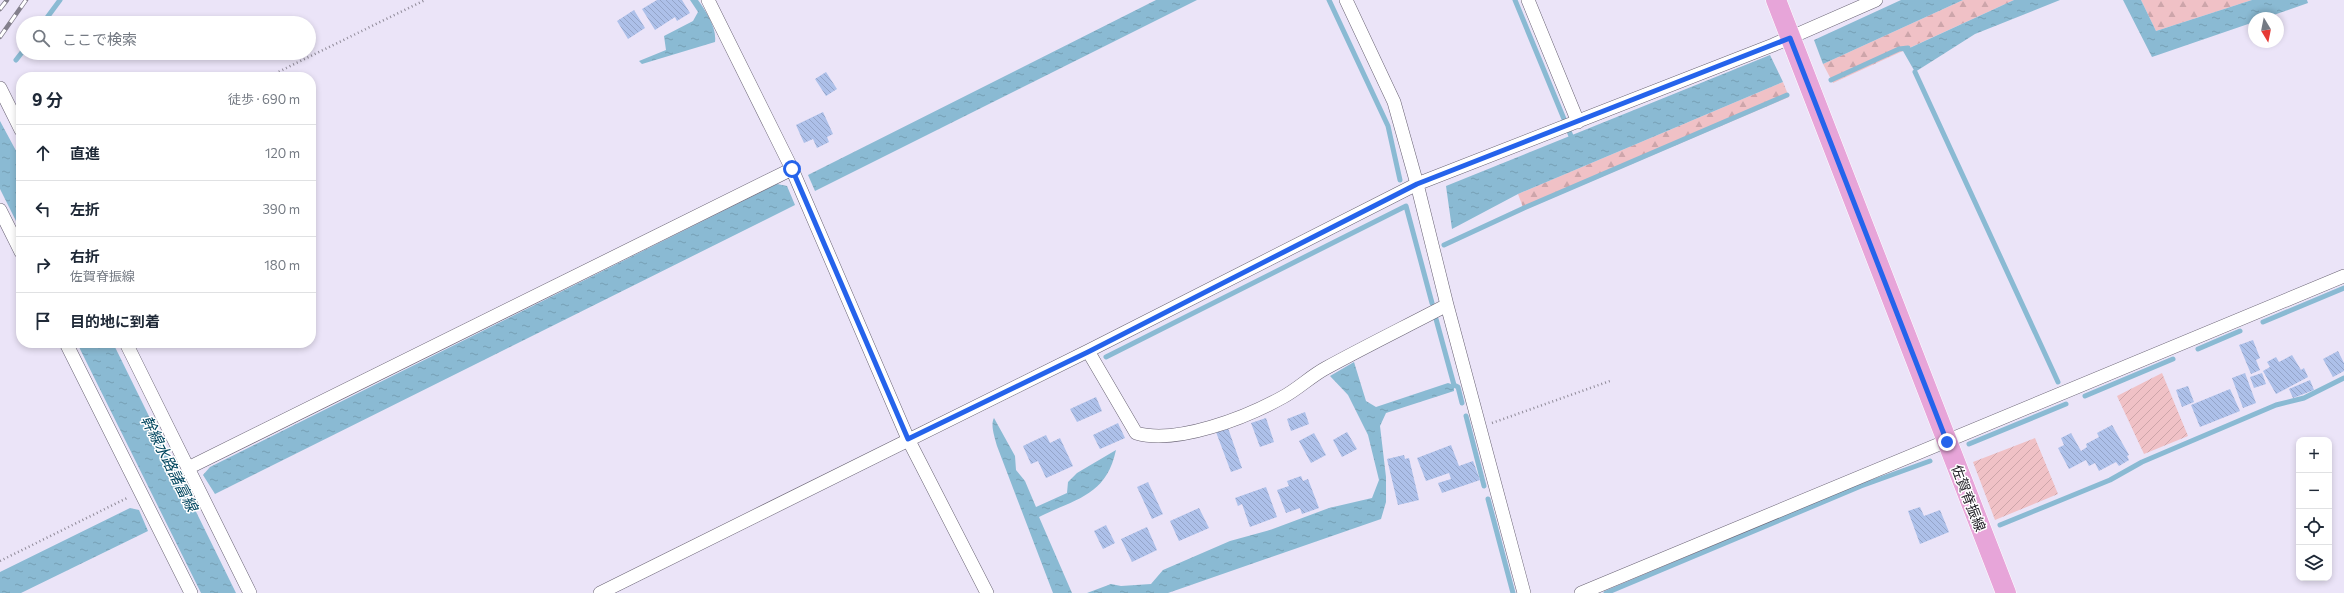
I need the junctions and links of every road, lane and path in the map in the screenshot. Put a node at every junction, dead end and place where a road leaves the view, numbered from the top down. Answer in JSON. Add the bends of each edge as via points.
{"nodes":[{"id":1,"x":425,"y":0,"type":"edge"},
{"id":2,"x":708,"y":0,"type":"edge"},
{"id":3,"x":1346,"y":0,"type":"edge"},
{"id":4,"x":1528,"y":0,"type":"edge"},
{"id":5,"x":1776,"y":0,"type":"edge"},
{"id":6,"x":1876,"y":0,"type":"edge"},
{"id":7,"x":1790,"y":38,"type":"junction"},
{"id":8,"x":316,"y":53,"type":"edge"},
{"id":9,"x":303,"y":60,"type":"edge"},
{"id":10,"x":278,"y":72,"type":"edge"},
{"id":11,"x":0,"y":88,"type":"edge"},
{"id":12,"x":16,"y":120,"type":"edge"},
{"id":13,"x":1578,"y":122,"type":"junction"},
{"id":14,"x":792,"y":169,"type":"junction"},
{"id":15,"x":1417,"y":184,"type":"junction"},
{"id":16,"x":0,"y":210,"type":"edge"},
{"id":17,"x":16,"y":242,"type":"edge"},
{"id":18,"x":2344,"y":276,"type":"edge"},
{"id":19,"x":1447,"y":304,"type":"junction"},
{"id":20,"x":68,"y":348,"type":"edge"},
{"id":21,"x":128,"y":348,"type":"edge"},
{"id":22,"x":1088,"y":352,"type":"junction"},
{"id":23,"x":1610,"y":381,"type":"dead end"},
{"id":24,"x":1480,"y":428,"type":"junction"},
{"id":25,"x":908,"y":439,"type":"junction"},
{"id":26,"x":1947,"y":442,"type":"junction"},
{"id":27,"x":188,"y":468,"type":"junction"},
{"id":28,"x":140,"y":491,"type":"junction"},
{"id":29,"x":0,"y":561,"type":"edge"},
{"id":30,"x":191,"y":593,"type":"edge"},
{"id":31,"x":250,"y":593,"type":"edge"},
{"id":32,"x":600,"y":593,"type":"edge"},
{"id":33,"x":987,"y":593,"type":"edge"},
{"id":34,"x":1524,"y":593,"type":"edge"},
{"id":35,"x":1581,"y":593,"type":"edge"},
{"id":36,"x":2006,"y":593,"type":"edge"}],
"edges":[{"from":1,"to":8,"type":"path"},
{"from":2,"to":14,"type":"street"},
{"from":3,"to":15,"type":"street","via":[[1394,102]]},
{"from":4,"to":13,"type":"street"},
{"from":5,"to":7,"type":"main road","name":"佐賀脊振線"},
{"from":6,"to":7,"type":"street"},
{"from":7,"to":13,"type":"street"},
{"from":7,"to":26,"type":"main road","name":"佐賀脊振線"},
{"from":9,"to":10,"type":"path"},
{"from":11,"to":12,"type":"street"},
{"from":13,"to":15,"type":"street"},
{"from":14,"to":25,"type":"street"},
{"from":14,"to":27,"type":"street"},
{"from":15,"to":19,"type":"street"},
{"from":15,"to":22,"type":"street"},
{"from":16,"to":17,"type":"street"},
{"from":18,"to":26,"type":"street"},
{"from":19,"to":22,"type":"street","via":[[1324,369],[1284,397],[1241,417],[1204,429],[1167,434],[1147,436],[1136,433]]},
{"from":19,"to":24,"type":"street"},
{"from":20,"to":28,"type":"street"},
{"from":21,"to":27,"type":"street"},
{"from":22,"to":25,"type":"street"},
{"from":23,"to":24,"type":"path"},
{"from":24,"to":34,"type":"street"},
{"from":25,"to":32,"type":"street"},
{"from":25,"to":33,"type":"street"},
{"from":26,"to":35,"type":"street"},
{"from":26,"to":36,"type":"main road","name":"佐賀脊振線"},
{"from":27,"to":31,"type":"street"},
{"from":28,"to":29,"type":"path"},
{"from":28,"to":30,"type":"street"}]}
